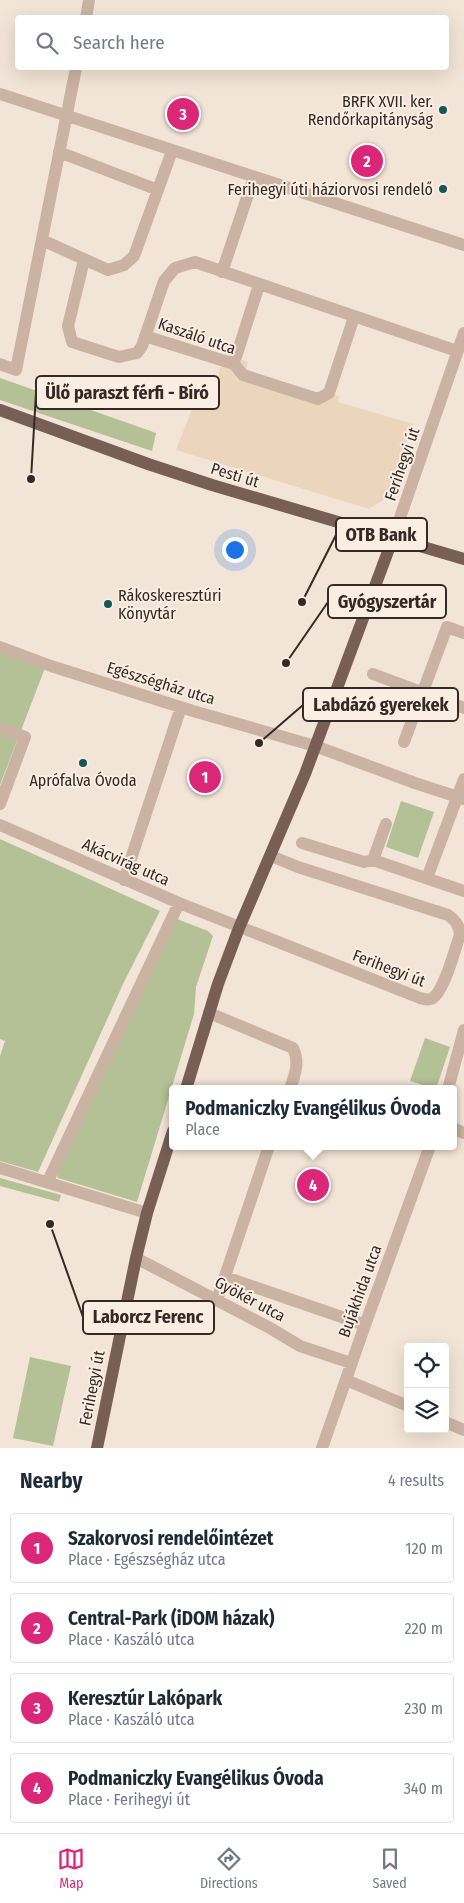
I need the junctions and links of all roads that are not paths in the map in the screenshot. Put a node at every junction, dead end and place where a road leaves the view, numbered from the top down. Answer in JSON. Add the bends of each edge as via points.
{"nodes":[{"id":1,"x":89,"y":0,"type":"edge"},
{"id":2,"x":86,"y":15,"type":"edge"},
{"id":3,"x":76,"y":70,"type":"edge"},
{"id":4,"x":0,"y":94,"type":"edge"},
{"id":5,"x":66,"y":116,"type":"junction"},
{"id":6,"x":172,"y":151,"type":"junction"},
{"id":7,"x":59,"y":152,"type":"junction"},
{"id":8,"x":254,"y":177,"type":"junction"},
{"id":9,"x":158,"y":190,"type":"junction"},
{"id":10,"x":42,"y":240,"type":"junction"},
{"id":11,"x":464,"y":245,"type":"edge"},
{"id":12,"x":84,"y":260,"type":"junction"},
{"id":13,"x":222,"y":272,"type":"junction"},
{"id":14,"x":259,"y":285,"type":"junction"},
{"id":15,"x":354,"y":318,"type":"junction"},
{"id":16,"x":464,"y":333,"type":"edge"},
{"id":17,"x":145,"y":336,"type":"junction"},
{"id":18,"x":457,"y":351,"type":"junction"},
{"id":19,"x":236,"y":357,"type":"dead end"},
{"id":20,"x":0,"y":364,"type":"edge"},
{"id":21,"x":0,"y":410,"type":"edge"},
{"id":22,"x":394,"y":538,"type":"junction"},
{"id":23,"x":464,"y":559,"type":"edge"},
{"id":24,"x":464,"y":633,"type":"edge"},
{"id":25,"x":0,"y":647,"type":"edge"},
{"id":26,"x":373,"y":674,"type":"dead end"},
{"id":27,"x":422,"y":692,"type":"junction"},
{"id":28,"x":181,"y":707,"type":"junction"},
{"id":29,"x":464,"y":708,"type":"edge"},
{"id":30,"x":0,"y":728,"type":"edge"},
{"id":31,"x":404,"y":742,"type":"dead end"},
{"id":32,"x":315,"y":746,"type":"junction"},
{"id":33,"x":464,"y":779,"type":"edge"},
{"id":34,"x":461,"y":798,"type":"edge"},
{"id":35,"x":0,"y":804,"type":"edge"},
{"id":36,"x":386,"y":824,"type":"dead end"},
{"id":37,"x":0,"y":825,"type":"edge"},
{"id":38,"x":302,"y":843,"type":"dead end"},
{"id":39,"x":271,"y":856,"type":"junction"},
{"id":40,"x":373,"y":860,"type":"junction"},
{"id":41,"x":427,"y":878,"type":"junction"},
{"id":42,"x":124,"y":880,"type":"junction"},
{"id":43,"x":464,"y":891,"type":"edge"},
{"id":44,"x":178,"y":903,"type":"junction"},
{"id":45,"x":239,"y":928,"type":"junction"},
{"id":46,"x":209,"y":1013,"type":"junction"},
{"id":47,"x":464,"y":1030,"type":"edge"},
{"id":48,"x":187,"y":1085,"type":"edge"},
{"id":49,"x":291,"y":1085,"type":"edge"},
{"id":50,"x":449,"y":1085,"type":"edge"},
{"id":51,"x":169,"y":1143,"type":"edge"},
{"id":52,"x":268,"y":1150,"type":"edge"},
{"id":53,"x":429,"y":1150,"type":"edge"},
{"id":54,"x":0,"y":1168,"type":"edge"},
{"id":55,"x":48,"y":1181,"type":"junction"},
{"id":56,"x":147,"y":1212,"type":"junction"},
{"id":57,"x":136,"y":1258,"type":"junction"},
{"id":58,"x":226,"y":1277,"type":"junction"},
{"id":59,"x":217,"y":1300,"type":"junction"},
{"id":60,"x":364,"y":1325,"type":"junction"},
{"id":61,"x":351,"y":1363,"type":"junction"},
{"id":62,"x":346,"y":1380,"type":"junction"},
{"id":63,"x":404,"y":1404,"type":"edge"},
{"id":64,"x":449,"y":1424,"type":"edge"},
{"id":65,"x":464,"y":1430,"type":"edge"},
{"id":66,"x":97,"y":1448,"type":"edge"},
{"id":67,"x":322,"y":1448,"type":"edge"}],
"edges":[{"from":1,"to":2,"type":"street"},
{"from":3,"to":5,"type":"street"},
{"from":4,"to":5,"type":"street"},
{"from":5,"to":6,"type":"street"},
{"from":5,"to":7,"type":"street"},
{"from":6,"to":8,"type":"street"},
{"from":6,"to":9,"type":"street"},
{"from":7,"to":9,"type":"street"},
{"from":7,"to":10,"type":"street"},
{"from":8,"to":11,"type":"street"},
{"from":8,"to":13,"type":"street"},
{"from":9,"to":12,"type":"street","via":[[134,256],[124,265],[108,270]]},
{"from":10,"to":12,"type":"street"},
{"from":10,"to":20,"type":"street","via":[[16,370]]},
{"from":12,"to":17,"type":"street","name":"Kaszáló utca","via":[[68,326],[72,342],[119,357],[137,354]]},
{"from":13,"to":14,"type":"street","name":"Kaszáló utca"},
{"from":13,"to":17,"type":"street","name":"Kaszáló utca","via":[[195,262],[176,268],[164,281]]},
{"from":14,"to":15,"type":"street","name":"Kaszáló utca"},
{"from":14,"to":19,"type":"street","name":"Kaszáló utca"},
{"from":15,"to":17,"type":"street","name":"Kaszáló utca","via":[[330,392],[318,399],[243,375],[234,364]]},
{"from":15,"to":18,"type":"street","name":"Kaszáló utca"},
{"from":16,"to":18,"type":"street","name":"Ferihegyi út"},
{"from":18,"to":22,"type":"street","name":"Ferihegyi út"},
{"from":21,"to":22,"type":"main road","name":"Pesti út","via":[[185,476]]},
{"from":22,"to":23,"type":"main road","name":"Pesti út"},
{"from":22,"to":32,"type":"main road","name":"Ferihegyi út"},
{"from":24,"to":27,"type":"street","via":[[447,627]]},
{"from":25,"to":28,"type":"street","name":"Egészségház utca"},
{"from":26,"to":27,"type":"street"},
{"from":27,"to":29,"type":"street"},
{"from":27,"to":31,"type":"street"},
{"from":28,"to":32,"type":"street","name":"Egészségház utca"},
{"from":28,"to":42,"type":"street"},
{"from":30,"to":35,"type":"street","via":[[25,737]]},
{"from":32,"to":34,"type":"street"},
{"from":32,"to":39,"type":"main road","name":"Ferihegyi út"},
{"from":33,"to":34,"type":"street"},
{"from":34,"to":41,"type":"street"},
{"from":36,"to":40,"type":"street"},
{"from":37,"to":42,"type":"street","name":"Akácvirág utca"},
{"from":38,"to":40,"type":"street","via":[[364,862]]},
{"from":39,"to":45,"type":"main road","name":"Ferihegyi út"},
{"from":39,"to":45,"type":"street","name":"Ferihegyi út","via":[[448,915],[456,921],[460,935],[440,990],[432,999],[420,998]]},
{"from":40,"to":41,"type":"street"},
{"from":41,"to":43,"type":"street"},
{"from":42,"to":44,"type":"street","name":"Akácvirág utca"},
{"from":44,"to":45,"type":"street","name":"Akácvirág utca"},
{"from":44,"to":55,"type":"street"},
{"from":45,"to":46,"type":"main road","name":"Ferihegyi út"},
{"from":46,"to":48,"type":"main road","name":"Ferihegyi út"},
{"from":46,"to":49,"type":"street","via":[[293,1048],[297,1068]]},
{"from":47,"to":50,"type":"street"},
{"from":51,"to":56,"type":"main road","name":"Ferihegyi út"},
{"from":52,"to":58,"type":"street"},
{"from":53,"to":60,"type":"street","name":"Bujákhida utca"},
{"from":54,"to":55,"type":"street"},
{"from":55,"to":56,"type":"street"},
{"from":56,"to":57,"type":"main road","name":"Ferihegyi út"},
{"from":57,"to":59,"type":"street","name":"Gyökér utca"},
{"from":57,"to":66,"type":"main road","name":"Ferihegyi út"},
{"from":58,"to":59,"type":"street"},
{"from":58,"to":60,"type":"street"},
{"from":59,"to":61,"type":"street","name":"Gyökér utca","via":[[300,1346]]},
{"from":60,"to":61,"type":"street","name":"Bujákhida utca"},
{"from":61,"to":62,"type":"street","name":"Bujákhida utca"},
{"from":62,"to":63,"type":"street"},
{"from":62,"to":67,"type":"street","name":"Bujákhida utca"},
{"from":64,"to":65,"type":"street"}]}
